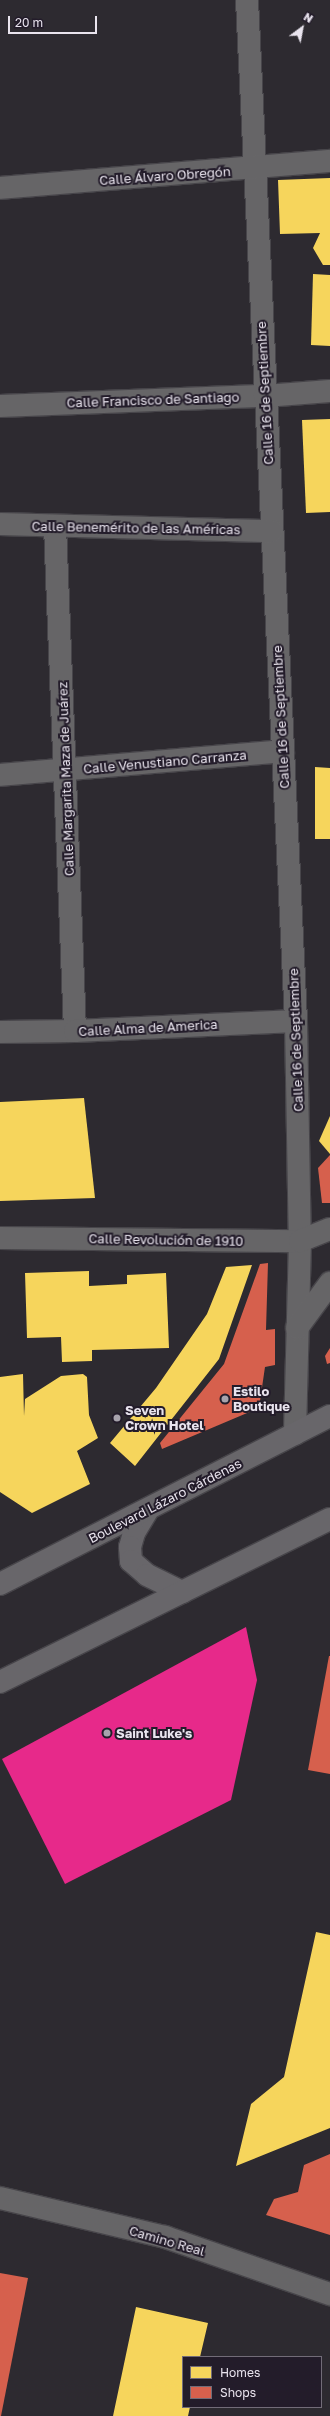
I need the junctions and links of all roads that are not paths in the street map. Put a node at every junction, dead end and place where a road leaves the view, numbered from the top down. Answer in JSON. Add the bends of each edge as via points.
{"nodes":[{"id":1,"x":246,"y":0,"type":"edge"},
{"id":2,"x":330,"y":161,"type":"edge"},
{"id":3,"x":254,"y":168,"type":"junction"},
{"id":4,"x":0,"y":188,"type":"edge"},
{"id":5,"x":330,"y":391,"type":"edge"},
{"id":6,"x":265,"y":396,"type":"junction"},
{"id":7,"x":0,"y":406,"type":"edge"},
{"id":8,"x":0,"y":524,"type":"edge"},
{"id":9,"x":55,"y":526,"type":"junction"},
{"id":10,"x":272,"y":531,"type":"junction"},
{"id":11,"x":283,"y":751,"type":"junction"},
{"id":12,"x":66,"y":771,"type":"junction"},
{"id":13,"x":0,"y":775,"type":"edge"},
{"id":14,"x":296,"y":1021,"type":"junction"},
{"id":15,"x":76,"y":1031,"type":"junction"},
{"id":16,"x":0,"y":1032,"type":"edge"},
{"id":17,"x":330,"y":1229,"type":"edge"},
{"id":18,"x":0,"y":1238,"type":"edge"},
{"id":19,"x":300,"y":1241,"type":"junction"},
{"id":20,"x":330,"y":1283,"type":"edge"},
{"id":21,"x":298,"y":1328,"type":"junction"},
{"id":22,"x":330,"y":1416,"type":"edge"},
{"id":23,"x":295,"y":1434,"type":"junction"},
{"id":24,"x":147,"y":1511,"type":"junction"},
{"id":25,"x":330,"y":1519,"type":"edge"},
{"id":26,"x":0,"y":1584,"type":"edge"},
{"id":27,"x":182,"y":1592,"type":"junction"},
{"id":28,"x":0,"y":1682,"type":"edge"},
{"id":29,"x":0,"y":2198,"type":"edge"},
{"id":30,"x":330,"y":2294,"type":"edge"}],
"edges":[{"from":1,"to":3,"type":"street","name":"Calle 16 de Septiembre"},
{"from":2,"to":3,"type":"street","name":"Calle Álvaro Obregón"},
{"from":3,"to":4,"type":"street","name":"Calle Álvaro Obregón"},
{"from":3,"to":6,"type":"street","name":"Calle 16 de Septiembre"},
{"from":5,"to":6,"type":"street","name":"Calle Francisco de Santiago"},
{"from":6,"to":7,"type":"street","name":"Calle Francisco de Santiago"},
{"from":6,"to":10,"type":"street","name":"Calle 16 de Septiembre"},
{"from":8,"to":9,"type":"street","name":"Calle Benemérito de las Américas"},
{"from":9,"to":10,"type":"street","name":"Calle Benemérito de las Américas"},
{"from":9,"to":12,"type":"street","name":"Calle Margarita Maza de Juárez"},
{"from":10,"to":11,"type":"street","name":"Calle 16 de Septiembre"},
{"from":11,"to":12,"type":"street","name":"Calle Venustiano Carranza"},
{"from":11,"to":14,"type":"street","name":"Calle 16 de Septiembre"},
{"from":12,"to":13,"type":"street","name":"Calle Venustiano Carranza"},
{"from":12,"to":15,"type":"street","name":"Calle Margarita Maza de Juárez"},
{"from":14,"to":15,"type":"street","name":"Calle Alma de America"},
{"from":14,"to":19,"type":"street","name":"Calle 16 de Septiembre"},
{"from":15,"to":16,"type":"street","name":"Calle Alma de America"},
{"from":17,"to":19,"type":"street","name":"Calle Revolución de 1910"},
{"from":18,"to":19,"type":"street","name":"Calle Revolución de 1910"},
{"from":19,"to":21,"type":"street","name":"Calle 16 de Septiembre"},
{"from":20,"to":21,"type":"street"},
{"from":21,"to":23,"type":"street","name":"Calle 16 de Septiembre"},
{"from":22,"to":23,"type":"main road","name":"Boulevard Lázaro Cárdenas"},
{"from":23,"to":24,"type":"main road","name":"Boulevard Lázaro Cárdenas"},
{"from":24,"to":26,"type":"main road","name":"Boulevard Lázaro Cárdenas"},
{"from":24,"to":27,"type":"main road","via":[[134,1533],[130,1546],[132,1561],[146,1575]]},
{"from":25,"to":27,"type":"main road"},
{"from":27,"to":28,"type":"main road"},
{"from":29,"to":30,"type":"street","name":"Camino Real","via":[[165,2238]]}]}
